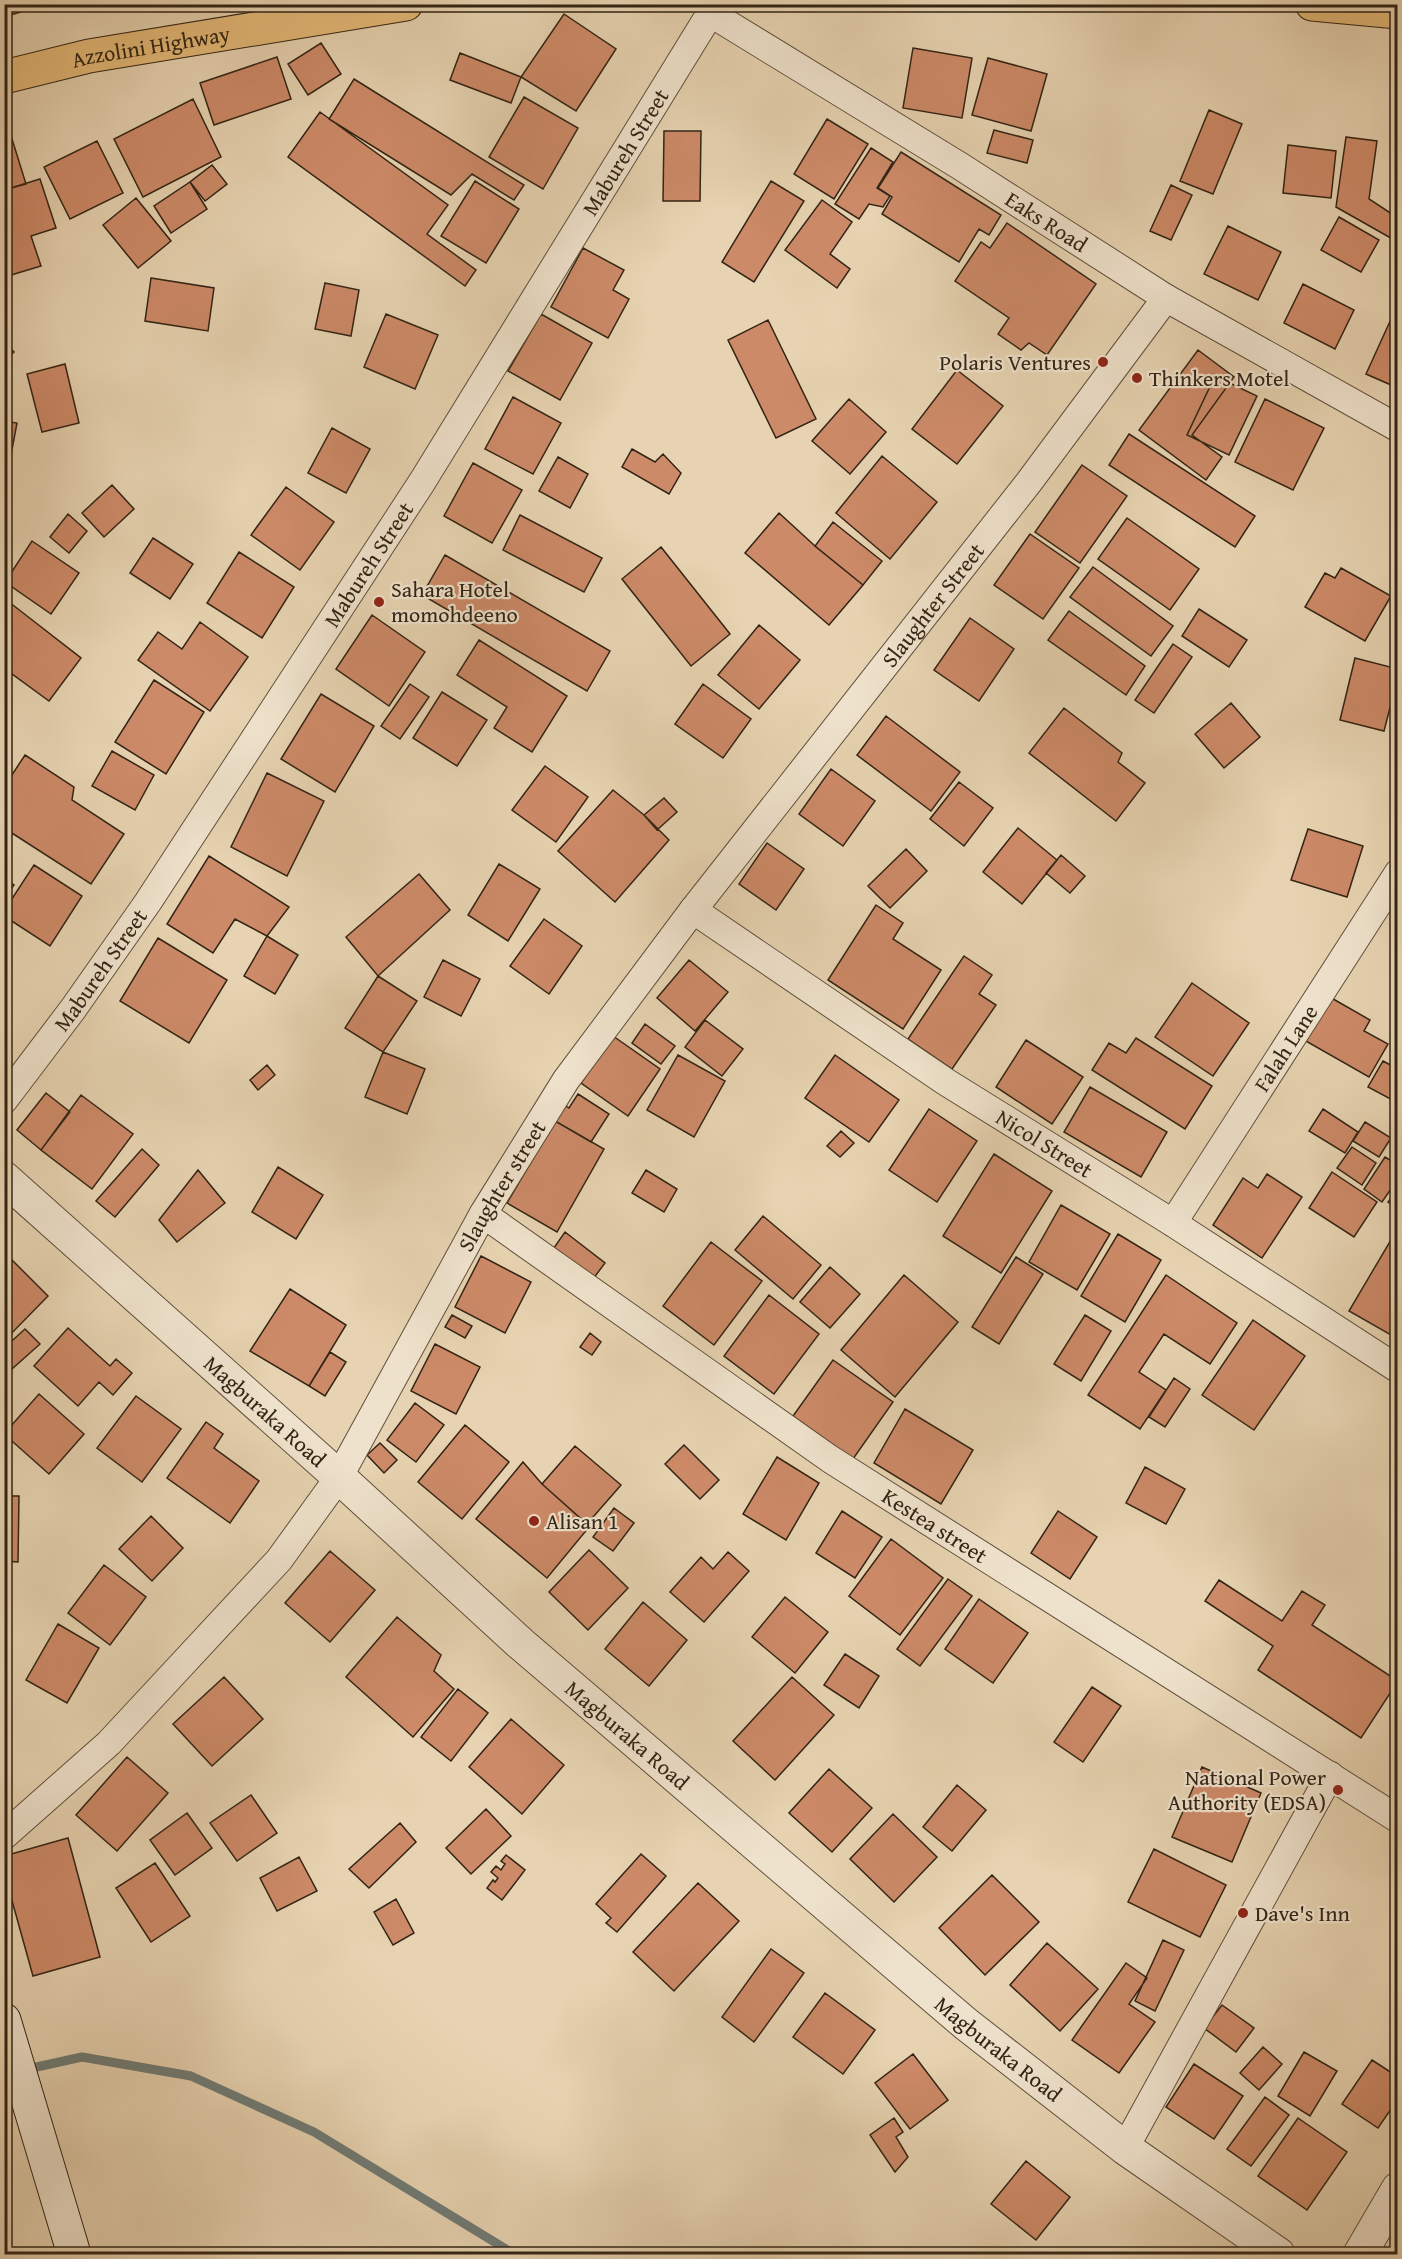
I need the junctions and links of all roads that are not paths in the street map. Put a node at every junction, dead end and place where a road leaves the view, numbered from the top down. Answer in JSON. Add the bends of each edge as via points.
{"nodes":[{"id":1,"x":406,"y":4,"type":"edge"},
{"id":2,"x":1312,"y":4,"type":"edge"},
{"id":3,"x":713,"y":9,"type":"edge"},
{"id":4,"x":1398,"y":12,"type":"edge"},
{"id":5,"x":4,"y":77,"type":"edge"},
{"id":6,"x":1166,"y":297,"type":"junction"},
{"id":7,"x":1398,"y":428,"type":"edge"},
{"id":8,"x":1398,"y":873,"type":"edge"},
{"id":9,"x":693,"y":910,"type":"junction"},
{"id":10,"x":4,"y":1100,"type":"edge"},
{"id":11,"x":4,"y":1178,"type":"edge"},
{"id":12,"x":483,"y":1214,"type":"junction"},
{"id":13,"x":1173,"y":1223,"type":"junction"},
{"id":14,"x":1398,"y":1369,"type":"edge"},
{"id":15,"x":339,"y":1477,"type":"junction"},
{"id":16,"x":1330,"y":1775,"type":"junction"},
{"id":17,"x":1398,"y":1819,"type":"edge"},
{"id":18,"x":4,"y":1836,"type":"edge"},
{"id":19,"x":5,"y":2022,"type":"edge"},
{"id":20,"x":1125,"y":2148,"type":"junction"},
{"id":21,"x":1398,"y":2189,"type":"edge"},
{"id":22,"x":74,"y":2254,"type":"edge"},
{"id":23,"x":1278,"y":2254,"type":"edge"},
{"id":24,"x":1360,"y":2254,"type":"edge"}],
"edges":[{"from":1,"to":5,"type":"main road","name":"Azzolini Highway","via":[[89,56]]},
{"from":2,"to":4,"type":"main road"},
{"from":3,"to":6,"type":"street","name":"Eaks Road"},
{"from":3,"to":10,"type":"street","name":"Mabureh Street","via":[[422,482],[148,902]]},
{"from":6,"to":7,"type":"street","name":"Eaks Road"},
{"from":6,"to":9,"type":"street","name":"Slaughter Street","via":[[1029,482]]},
{"from":8,"to":13,"type":"street","name":"Falah Lane"},
{"from":9,"to":12,"type":"street","name":"Slaughter street","via":[[566,1080]]},
{"from":9,"to":13,"type":"street","name":"Nicol Street","via":[[946,1082]]},
{"from":11,"to":15,"type":"street","name":"Magburaka Road"},
{"from":12,"to":15,"type":"street","name":"Slaughter street"},
{"from":12,"to":16,"type":"street","name":"Kestea street","via":[[830,1459]]},
{"from":13,"to":14,"type":"street","name":"Nicol Street"},
{"from":15,"to":18,"type":"street","name":"Slaughter street","via":[[279,1560],[202,1644],[109,1743]]},
{"from":15,"to":20,"type":"street","name":"Magburaka Road","via":[[520,1643],[929,1993]]},
{"from":16,"to":17,"type":"street","name":"Kestea street"},
{"from":16,"to":20,"type":"street"},
{"from":19,"to":22,"type":"street"},
{"from":20,"to":23,"type":"street","name":"Magburaka Road"},
{"from":21,"to":24,"type":"street"}]}
